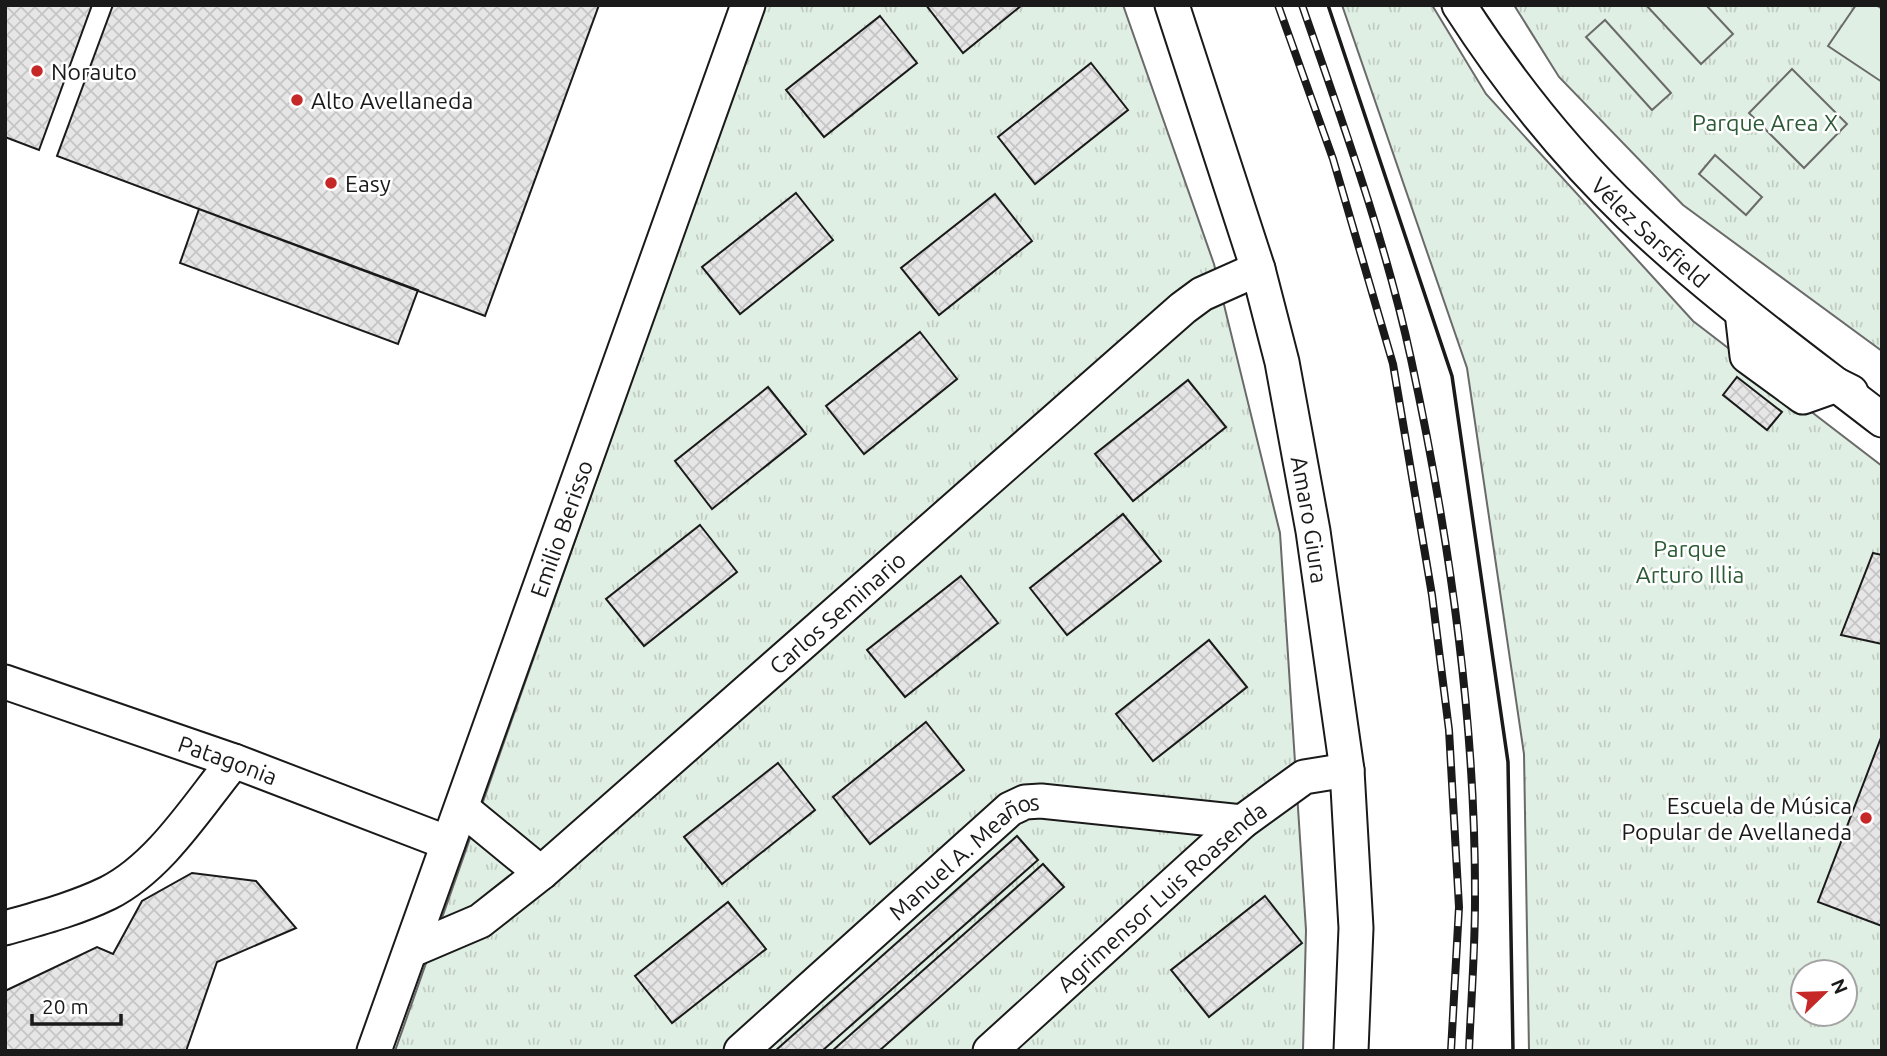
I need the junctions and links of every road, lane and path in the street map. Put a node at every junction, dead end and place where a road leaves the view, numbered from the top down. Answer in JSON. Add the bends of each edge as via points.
{"nodes":[{"id":1,"x":748,"y":5,"type":"edge"},
{"id":2,"x":1172,"y":5,"type":"edge"},
{"id":3,"x":1459,"y":5,"type":"edge"},
{"id":4,"x":1258,"y":269,"type":"junction"},
{"id":5,"x":1837,"y":385,"type":"junction"},
{"id":6,"x":1882,"y":406,"type":"edge"},
{"id":7,"x":1882,"y":420,"type":"edge"},
{"id":8,"x":5,"y":682,"type":"edge"},
{"id":9,"x":234,"y":761,"type":"junction"},
{"id":10,"x":1347,"y":771,"type":"junction"},
{"id":11,"x":463,"y":809,"type":"junction"},
{"id":12,"x":1242,"y":822,"type":"junction"},
{"id":13,"x":448,"y":843,"type":"junction"},
{"id":14,"x":541,"y":873,"type":"junction"},
{"id":15,"x":5,"y":928,"type":"edge"},
{"id":16,"x":412,"y":950,"type":"junction"},
{"id":17,"x":374,"y":1051,"type":"edge"},
{"id":18,"x":741,"y":1051,"type":"edge"},
{"id":19,"x":990,"y":1051,"type":"edge"},
{"id":20,"x":1352,"y":1051,"type":"edge"}],
"edges":[{"from":1,"to":11,"type":"street","name":"Emilio Berisso"},
{"from":2,"to":4,"type":"street","name":"Amaro Giura"},
{"from":3,"to":5,"type":"street","name":"Vélez Sarsfield","via":[[1527,102],[1617,203],[1742,312]]},
{"from":4,"to":10,"type":"street","name":"Amaro Giura","via":[[1298,442]]},
{"from":4,"to":14,"type":"street","name":"Carlos Seminario","via":[[1183,307]]},
{"from":5,"to":6,"type":"street"},
{"from":5,"to":7,"type":"street","name":"Vélez Sarsfield"},
{"from":8,"to":9,"type":"street","name":"Patagonia"},
{"from":9,"to":13,"type":"street","name":"Patagonia"},
{"from":9,"to":15,"type":"street","via":[[136,873],[109,892]]},
{"from":10,"to":12,"type":"street","name":"Agrimensor Luis Roasenda","via":[[1304,777]]},
{"from":10,"to":20,"type":"street","name":"Amaro Giura","via":[[1356,928]]},
{"from":11,"to":13,"type":"street","name":"Emilio Berisso"},
{"from":11,"to":14,"type":"street"},
{"from":12,"to":18,"type":"street","name":"Manuel A. Meaños","via":[[1025,802],[1010,809]]},
{"from":12,"to":19,"type":"street","name":"Agrimensor Luis Roasenda"},
{"from":13,"to":16,"type":"street","name":"Emilio Berisso"},
{"from":14,"to":16,"type":"street","name":"Carlos Seminario","via":[[480,921]]},
{"from":16,"to":17,"type":"street","name":"Emilio Berisso"}]}
